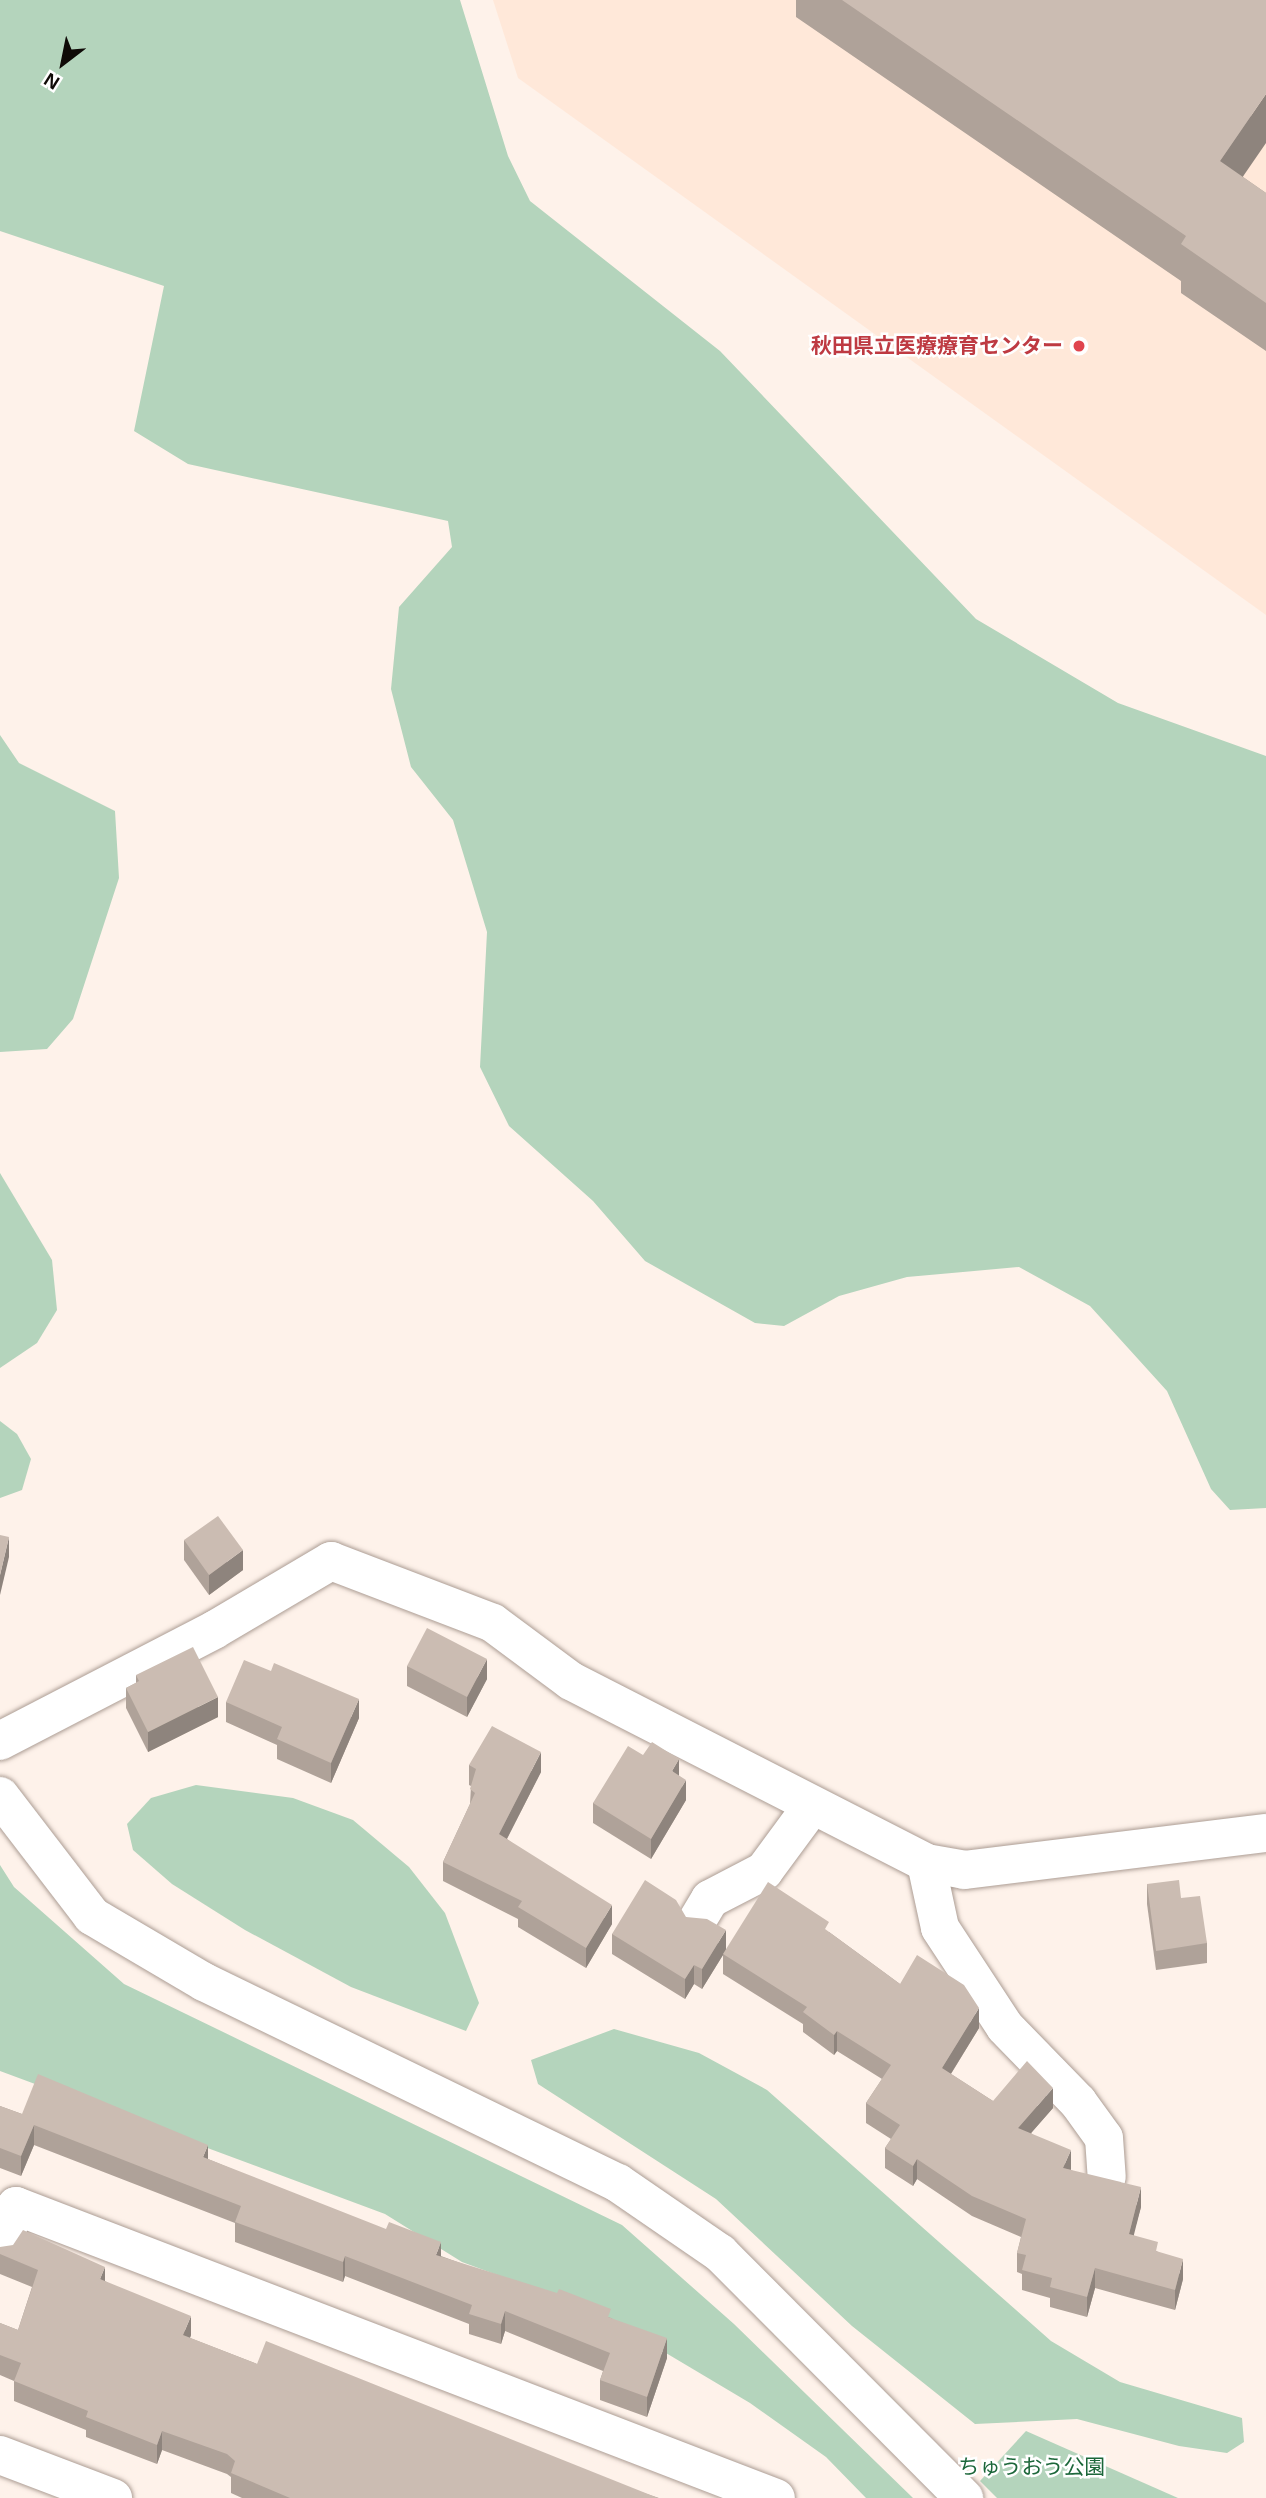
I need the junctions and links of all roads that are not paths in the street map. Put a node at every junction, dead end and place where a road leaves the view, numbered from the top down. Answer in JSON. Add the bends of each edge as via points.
{"nodes":[{"id":1,"x":0,"y":1741,"type":"edge"},
{"id":2,"x":0,"y":1797,"type":"edge"},
{"id":3,"x":813,"y":1806,"type":"junction"},
{"id":4,"x":1266,"y":1833,"type":"edge"},
{"id":5,"x":926,"y":1863,"type":"junction"},
{"id":6,"x":698,"y":1920,"type":"edge"},
{"id":7,"x":1107,"y":2177,"type":"edge"},
{"id":8,"x":0,"y":2248,"type":"edge"},
{"id":9,"x":0,"y":2455,"type":"edge"},
{"id":10,"x":113,"y":2498,"type":"edge"},
{"id":11,"x":776,"y":2498,"type":"edge"},
{"id":12,"x":964,"y":2498,"type":"edge"}],
"edges":[{"from":1,"to":3,"type":"street","via":[[214,1630],[331,1561],[493,1623],[571,1681]]},
{"from":2,"to":12,"type":"street","via":[[92,1916],[204,1982],[618,2183],[720,2253]]},
{"from":3,"to":5,"type":"street"},
{"from":3,"to":6,"type":"street","via":[[764,1871],[710,1899]]},
{"from":4,"to":5,"type":"street","via":[[964,1870]]},
{"from":5,"to":7,"type":"street","via":[[940,1928],[1004,2027],[1078,2102],[1104,2138]]},
{"from":8,"to":11,"type":"street","via":[[16,2206]]},
{"from":9,"to":10,"type":"street"}]}
